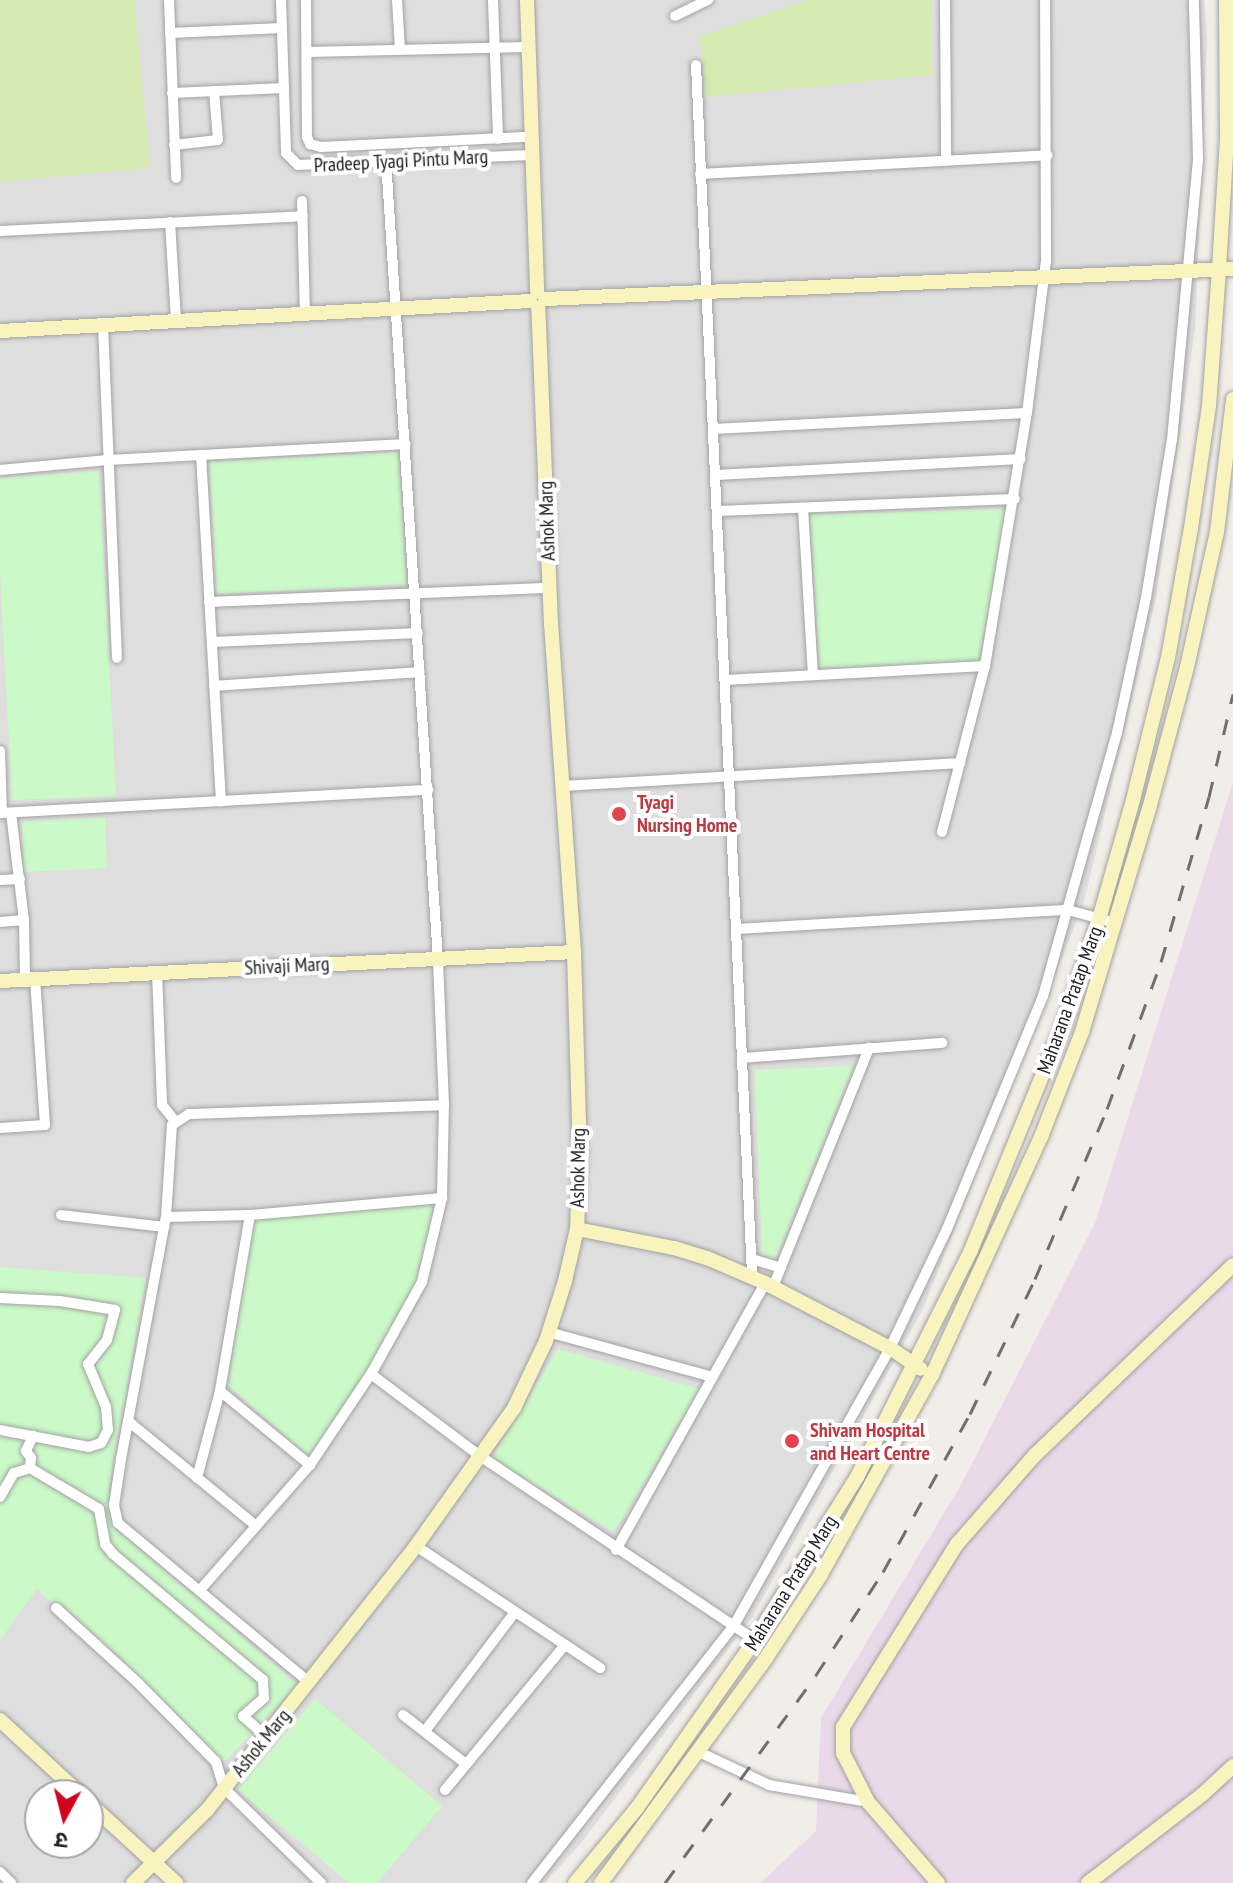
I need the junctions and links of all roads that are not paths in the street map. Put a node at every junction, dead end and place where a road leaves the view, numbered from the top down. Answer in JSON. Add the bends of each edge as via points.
{"nodes":[{"id":1,"x":169,"y":0,"type":"edge"},
{"id":2,"x":281,"y":0,"type":"edge"},
{"id":3,"x":306,"y":0,"type":"edge"},
{"id":4,"x":397,"y":0,"type":"edge"},
{"id":5,"x":493,"y":0,"type":"edge"},
{"id":6,"x":527,"y":0,"type":"edge"},
{"id":7,"x":708,"y":0,"type":"edge"},
{"id":8,"x":945,"y":0,"type":"edge"},
{"id":9,"x":1045,"y":0,"type":"edge"},
{"id":10,"x":1194,"y":0,"type":"edge"},
{"id":11,"x":1226,"y":0,"type":"edge"},
{"id":12,"x":675,"y":16,"type":"dead end"},
{"id":13,"x":282,"y":28,"type":"junction"},
{"id":14,"x":170,"y":33,"type":"junction"},
{"id":15,"x":495,"y":47,"type":"junction"},
{"id":16,"x":528,"y":47,"type":"junction"},
{"id":17,"x":400,"y":49,"type":"junction"},
{"id":18,"x":307,"y":52,"type":"junction"},
{"id":19,"x":696,"y":65,"type":"dead end"},
{"id":20,"x":284,"y":88,"type":"junction"},
{"id":21,"x":214,"y":91,"type":"junction"},
{"id":22,"x":172,"y":93,"type":"junction"},
{"id":23,"x":529,"y":137,"type":"junction"},
{"id":24,"x":498,"y":139,"type":"junction"},
{"id":25,"x":174,"y":145,"type":"junction"},
{"id":26,"x":530,"y":155,"type":"junction"},
{"id":27,"x":1047,"y":155,"type":"junction"},
{"id":28,"x":946,"y":159,"type":"junction"},
{"id":29,"x":386,"y":161,"type":"junction"},
{"id":30,"x":700,"y":174,"type":"junction"},
{"id":31,"x":176,"y":178,"type":"dead end"},
{"id":32,"x":302,"y":201,"type":"dead end"},
{"id":33,"x":303,"y":216,"type":"junction"},
{"id":34,"x":170,"y":222,"type":"junction"},
{"id":35,"x":0,"y":231,"type":"edge"},
{"id":36,"x":1226,"y":269,"type":"edge"},
{"id":37,"x":1186,"y":271,"type":"junction"},
{"id":38,"x":1044,"y":276,"type":"junction"},
{"id":39,"x":707,"y":292,"type":"junction"},
{"id":40,"x":538,"y":300,"type":"junction"},
{"id":41,"x":397,"y":309,"type":"junction"},
{"id":42,"x":305,"y":314,"type":"junction"},
{"id":43,"x":176,"y":321,"type":"junction"},
{"id":44,"x":103,"y":325,"type":"junction"},
{"id":45,"x":0,"y":331,"type":"edge"},
{"id":46,"x":1233,"y":399,"type":"edge"},
{"id":47,"x":1027,"y":413,"type":"junction"},
{"id":48,"x":713,"y":429,"type":"junction"},
{"id":49,"x":406,"y":444,"type":"junction"},
{"id":50,"x":201,"y":455,"type":"junction"},
{"id":51,"x":1021,"y":459,"type":"junction"},
{"id":52,"x":108,"y":460,"type":"junction"},
{"id":53,"x":0,"y":470,"type":"edge"},
{"id":54,"x":716,"y":475,"type":"junction"},
{"id":55,"x":1015,"y":499,"type":"junction"},
{"id":56,"x":803,"y":508,"type":"junction"},
{"id":57,"x":717,"y":511,"type":"junction"},
{"id":58,"x":550,"y":588,"type":"junction"},
{"id":59,"x":416,"y":593,"type":"junction"},
{"id":60,"x":209,"y":602,"type":"junction"},
{"id":61,"x":418,"y":633,"type":"junction"},
{"id":62,"x":212,"y":642,"type":"junction"},
{"id":63,"x":117,"y":658,"type":"dead end"},
{"id":64,"x":985,"y":666,"type":"junction"},
{"id":65,"x":420,"y":672,"type":"junction"},
{"id":66,"x":813,"y":674,"type":"junction"},
{"id":67,"x":725,"y":680,"type":"junction"},
{"id":68,"x":214,"y":686,"type":"junction"},
{"id":69,"x":0,"y":751,"type":"edge"},
{"id":70,"x":960,"y":763,"type":"junction"},
{"id":71,"x":729,"y":777,"type":"junction"},
{"id":72,"x":563,"y":786,"type":"junction"},
{"id":73,"x":428,"y":790,"type":"junction"},
{"id":74,"x":221,"y":801,"type":"junction"},
{"id":75,"x":4,"y":813,"type":"edge"},
{"id":76,"x":942,"y":832,"type":"dead end"},
{"id":77,"x":20,"y":879,"type":"junction"},
{"id":78,"x":0,"y":880,"type":"edge"},
{"id":79,"x":1068,"y":910,"type":"junction"},
{"id":80,"x":1100,"y":916,"type":"junction"},
{"id":81,"x":24,"y":920,"type":"junction"},
{"id":82,"x":0,"y":922,"type":"edge"},
{"id":83,"x":1116,"y":923,"type":"junction"},
{"id":84,"x":736,"y":929,"type":"junction"},
{"id":85,"x":574,"y":952,"type":"junction"},
{"id":86,"x":438,"y":960,"type":"junction"},
{"id":87,"x":157,"y":972,"type":"junction"},
{"id":88,"x":30,"y":980,"type":"junction"},
{"id":89,"x":0,"y":981,"type":"edge"},
{"id":90,"x":942,"y":1043,"type":"dead end"},
{"id":91,"x":869,"y":1048,"type":"junction"},
{"id":92,"x":742,"y":1058,"type":"junction"},
{"id":93,"x":444,"y":1105,"type":"junction"},
{"id":94,"x":175,"y":1121,"type":"junction"},
{"id":95,"x":0,"y":1128,"type":"edge"},
{"id":96,"x":442,"y":1198,"type":"junction"},
{"id":97,"x":61,"y":1215,"type":"dead end"},
{"id":98,"x":250,"y":1215,"type":"junction"},
{"id":99,"x":165,"y":1222,"type":"junction"},
{"id":100,"x":577,"y":1229,"type":"junction"},
{"id":101,"x":752,"y":1259,"type":"junction"},
{"id":102,"x":1233,"y":1265,"type":"edge"},
{"id":103,"x":781,"y":1268,"type":"junction"},
{"id":104,"x":764,"y":1282,"type":"junction"},
{"id":105,"x":0,"y":1298,"type":"edge"},
{"id":106,"x":548,"y":1332,"type":"junction"},
{"id":107,"x":890,"y":1348,"type":"junction"},
{"id":108,"x":915,"y":1366,"type":"junction"},
{"id":109,"x":371,"y":1374,"type":"junction"},
{"id":110,"x":932,"y":1375,"type":"junction"},
{"id":111,"x":712,"y":1377,"type":"junction"},
{"id":112,"x":220,"y":1391,"type":"junction"},
{"id":113,"x":128,"y":1421,"type":"junction"},
{"id":114,"x":0,"y":1430,"type":"edge"},
{"id":115,"x":33,"y":1436,"type":"junction"},
{"id":116,"x":480,"y":1456,"type":"junction"},
{"id":117,"x":310,"y":1465,"type":"junction"},
{"id":118,"x":30,"y":1468,"type":"junction"},
{"id":119,"x":197,"y":1478,"type":"junction"},
{"id":120,"x":0,"y":1497,"type":"edge"},
{"id":121,"x":255,"y":1525,"type":"junction"},
{"id":122,"x":416,"y":1546,"type":"junction"},
{"id":123,"x":616,"y":1550,"type":"junction"},
{"id":124,"x":200,"y":1590,"type":"junction"},
{"id":125,"x":56,"y":1608,"type":"dead end"},
{"id":126,"x":515,"y":1612,"type":"junction"},
{"id":127,"x":733,"y":1627,"type":"junction"},
{"id":128,"x":755,"y":1640,"type":"junction"},
{"id":129,"x":565,"y":1645,"type":"junction"},
{"id":130,"x":600,"y":1668,"type":"dead end"},
{"id":131,"x":310,"y":1683,"type":"junction"},
{"id":132,"x":403,"y":1715,"type":"dead end"},
{"id":133,"x":0,"y":1720,"type":"edge"},
{"id":134,"x":425,"y":1731,"type":"junction"},
{"id":135,"x":266,"y":1737,"type":"junction"},
{"id":136,"x":699,"y":1752,"type":"junction"},
{"id":137,"x":466,"y":1764,"type":"junction"},
{"id":138,"x":1233,"y":1766,"type":"edge"},
{"id":139,"x":64,"y":1779,"type":"edge"},
{"id":140,"x":224,"y":1788,"type":"junction"},
{"id":141,"x":445,"y":1790,"type":"dead end"},
{"id":142,"x":868,"y":1802,"type":"junction"},
{"id":143,"x":104,"y":1817,"type":"edge"},
{"id":144,"x":154,"y":1863,"type":"junction"},
{"id":145,"x":0,"y":1872,"type":"edge"},
{"id":146,"x":11,"y":1883,"type":"edge"},
{"id":147,"x":133,"y":1883,"type":"edge"},
{"id":148,"x":176,"y":1883,"type":"edge"},
{"id":149,"x":321,"y":1883,"type":"edge"},
{"id":150,"x":532,"y":1883,"type":"edge"},
{"id":151,"x":575,"y":1883,"type":"edge"},
{"id":152,"x":601,"y":1883,"type":"edge"},
{"id":153,"x":938,"y":1883,"type":"edge"},
{"id":154,"x":1088,"y":1883,"type":"edge"}],
"edges":[{"from":1,"to":14,"type":"street"},
{"from":2,"to":13,"type":"street","name":"Pradeep Tyagi Pintu Marg"},
{"from":3,"to":18,"type":"street"},
{"from":4,"to":17,"type":"street"},
{"from":5,"to":15,"type":"street"},
{"from":6,"to":16,"type":"street","name":"Ashok Marg"},
{"from":7,"to":12,"type":"street"},
{"from":8,"to":28,"type":"street"},
{"from":9,"to":27,"type":"street"},
{"from":10,"to":37,"type":"street","via":[[1198,158]]},
{"from":11,"to":36,"type":"street","name":"Maharana Pratap Marg"},
{"from":13,"to":14,"type":"street"},
{"from":13,"to":20,"type":"street","name":"Pradeep Tyagi Pintu Marg"},
{"from":14,"to":22,"type":"street"},
{"from":15,"to":16,"type":"street"},
{"from":15,"to":17,"type":"street"},
{"from":15,"to":24,"type":"street"},
{"from":16,"to":23,"type":"street","name":"Ashok Marg"},
{"from":17,"to":18,"type":"street"},
{"from":18,"to":24,"type":"street","via":[[310,144]]},
{"from":19,"to":30,"type":"street"},
{"from":20,"to":21,"type":"street"},
{"from":20,"to":29,"type":"street","name":"Pradeep Tyagi Pintu Marg","via":[[290,160],[298,165]]},
{"from":21,"to":22,"type":"street"},
{"from":21,"to":25,"type":"street","via":[[218,140]]},
{"from":22,"to":25,"type":"street"},
{"from":23,"to":24,"type":"street"},
{"from":23,"to":26,"type":"street","name":"Ashok Marg"},
{"from":25,"to":31,"type":"street"},
{"from":26,"to":29,"type":"street","name":"Pradeep Tyagi Pintu Marg"},
{"from":26,"to":40,"type":"street","name":"Ashok Marg"},
{"from":27,"to":28,"type":"street"},
{"from":27,"to":38,"type":"street"},
{"from":28,"to":30,"type":"street"},
{"from":29,"to":41,"type":"street"},
{"from":30,"to":39,"type":"street"},
{"from":32,"to":33,"type":"street"},
{"from":33,"to":34,"type":"street"},
{"from":33,"to":42,"type":"street"},
{"from":34,"to":35,"type":"street"},
{"from":34,"to":43,"type":"street"},
{"from":36,"to":37,"type":"street"},
{"from":36,"to":80,"type":"street","name":"Maharana Pratap Marg","via":[[1173,629]]},
{"from":37,"to":38,"type":"street"},
{"from":37,"to":79,"type":"street","via":[[1172,440],[1146,598],[1117,733]]},
{"from":38,"to":39,"type":"street"},
{"from":38,"to":47,"type":"street"},
{"from":39,"to":40,"type":"street"},
{"from":39,"to":48,"type":"street"},
{"from":40,"to":41,"type":"street"},
{"from":40,"to":58,"type":"street","name":"Ashok Marg"},
{"from":41,"to":42,"type":"street"},
{"from":41,"to":49,"type":"street"},
{"from":42,"to":43,"type":"street"},
{"from":43,"to":44,"type":"street"},
{"from":44,"to":45,"type":"street"},
{"from":44,"to":52,"type":"street"},
{"from":46,"to":83,"type":"street","name":"Maharana Pratap Marg","via":[[1214,547],[1187,667]]},
{"from":47,"to":48,"type":"street"},
{"from":47,"to":51,"type":"street"},
{"from":48,"to":54,"type":"street"},
{"from":49,"to":50,"type":"street"},
{"from":49,"to":59,"type":"street"},
{"from":50,"to":52,"type":"street"},
{"from":50,"to":60,"type":"street"},
{"from":51,"to":54,"type":"street"},
{"from":51,"to":55,"type":"street"},
{"from":52,"to":53,"type":"street"},
{"from":52,"to":63,"type":"street"},
{"from":54,"to":57,"type":"street"},
{"from":55,"to":56,"type":"street"},
{"from":55,"to":64,"type":"street"},
{"from":56,"to":57,"type":"street"},
{"from":56,"to":66,"type":"street"},
{"from":57,"to":67,"type":"street"},
{"from":58,"to":59,"type":"street"},
{"from":58,"to":72,"type":"street","name":"Ashok Marg"},
{"from":59,"to":60,"type":"street"},
{"from":59,"to":61,"type":"street"},
{"from":60,"to":62,"type":"street"},
{"from":61,"to":62,"type":"street"},
{"from":61,"to":65,"type":"street"},
{"from":62,"to":68,"type":"street"},
{"from":64,"to":66,"type":"street"},
{"from":64,"to":70,"type":"street"},
{"from":65,"to":68,"type":"street"},
{"from":65,"to":73,"type":"street"},
{"from":66,"to":67,"type":"street"},
{"from":67,"to":71,"type":"street"},
{"from":68,"to":74,"type":"street"},
{"from":69,"to":75,"type":"street"},
{"from":70,"to":71,"type":"street"},
{"from":70,"to":76,"type":"street"},
{"from":71,"to":72,"type":"street"},
{"from":71,"to":84,"type":"street"},
{"from":72,"to":85,"type":"street","name":"Ashok Marg"},
{"from":73,"to":74,"type":"street"},
{"from":73,"to":86,"type":"street"},
{"from":74,"to":75,"type":"street"},
{"from":75,"to":77,"type":"street"},
{"from":77,"to":78,"type":"street"},
{"from":77,"to":81,"type":"street"},
{"from":79,"to":80,"type":"street"},
{"from":79,"to":84,"type":"street"},
{"from":79,"to":107,"type":"street","via":[[1043,996],[1001,1102]]},
{"from":80,"to":83,"type":"street"},
{"from":80,"to":108,"type":"street","name":"Maharana Pratap Marg","via":[[1017,1141]]},
{"from":81,"to":82,"type":"street"},
{"from":81,"to":88,"type":"street"},
{"from":83,"to":110,"type":"street","name":"Maharana Pratap Marg","via":[[1041,1137]]},
{"from":84,"to":92,"type":"street"},
{"from":85,"to":86,"type":"street","name":"Shivaji Marg"},
{"from":85,"to":100,"type":"street","name":"Ashok Marg"},
{"from":86,"to":87,"type":"street","name":"Shivaji Marg"},
{"from":86,"to":93,"type":"street"},
{"from":87,"to":88,"type":"street","name":"Shivaji Marg"},
{"from":87,"to":94,"type":"street","via":[[162,1105]]},
{"from":88,"to":89,"type":"street","name":"Shivaji Marg"},
{"from":88,"to":95,"type":"street","via":[[45,1125]]},
{"from":90,"to":91,"type":"street"},
{"from":91,"to":92,"type":"street"},
{"from":91,"to":103,"type":"street"},
{"from":92,"to":101,"type":"street"},
{"from":93,"to":94,"type":"street","via":[[189,1114]]},
{"from":93,"to":96,"type":"street"},
{"from":94,"to":99,"type":"street"},
{"from":96,"to":98,"type":"street"},
{"from":96,"to":109,"type":"street","via":[[422,1282]]},
{"from":97,"to":99,"type":"street"},
{"from":98,"to":99,"type":"street"},
{"from":98,"to":112,"type":"street"},
{"from":99,"to":113,"type":"street"},
{"from":100,"to":104,"type":"street","via":[[674,1248]]},
{"from":100,"to":106,"type":"street","name":"Ashok Marg"},
{"from":101,"to":103,"type":"street"},
{"from":101,"to":104,"type":"street"},
{"from":102,"to":142,"type":"street","via":[[1035,1455],[957,1544],[843,1727],[843,1753]]},
{"from":103,"to":104,"type":"street"},
{"from":104,"to":107,"type":"street"},
{"from":104,"to":111,"type":"street"},
{"from":105,"to":115,"type":"street","via":[[115,1310],[107,1340],[88,1364],[106,1407],[108,1430],[101,1443],[89,1447]]},
{"from":106,"to":111,"type":"street"},
{"from":106,"to":116,"type":"street","name":"Ashok Marg","via":[[514,1408]]},
{"from":107,"to":108,"type":"street"},
{"from":107,"to":127,"type":"street"},
{"from":108,"to":110,"type":"street"},
{"from":108,"to":128,"type":"street","name":"Maharana Pratap Marg","via":[[849,1490]]},
{"from":109,"to":116,"type":"street"},
{"from":109,"to":117,"type":"street"},
{"from":110,"to":136,"type":"street","name":"Maharana Pratap Marg","via":[[820,1576]]},
{"from":111,"to":123,"type":"street"},
{"from":112,"to":117,"type":"street"},
{"from":112,"to":119,"type":"street"},
{"from":113,"to":119,"type":"street"},
{"from":113,"to":124,"type":"street","via":[[114,1505],[118,1523]]},
{"from":114,"to":115,"type":"street"},
{"from":115,"to":118,"type":"street","via":[[26,1451]]},
{"from":116,"to":122,"type":"street","name":"Ashok Marg"},
{"from":116,"to":123,"type":"street"},
{"from":117,"to":121,"type":"street"},
{"from":118,"to":120,"type":"street","via":[[14,1473]]},
{"from":118,"to":135,"type":"street","via":[[99,1509],[105,1544],[113,1554],[263,1680],[264,1698],[243,1716]]},
{"from":119,"to":121,"type":"street"},
{"from":121,"to":124,"type":"street"},
{"from":122,"to":126,"type":"street"},
{"from":122,"to":131,"type":"street","name":"Ashok Marg"},
{"from":123,"to":127,"type":"street"},
{"from":124,"to":131,"type":"street"},
{"from":125,"to":140,"type":"street","via":[[216,1762]]},
{"from":126,"to":129,"type":"street"},
{"from":126,"to":134,"type":"street"},
{"from":127,"to":128,"type":"street"},
{"from":127,"to":150,"type":"street"},
{"from":128,"to":151,"type":"street","name":"Maharana Pratap Marg","via":[[637,1808]]},
{"from":129,"to":130,"type":"street"},
{"from":129,"to":137,"type":"street"},
{"from":131,"to":135,"type":"street","name":"Ashok Marg"},
{"from":132,"to":134,"type":"street"},
{"from":133,"to":139,"type":"street"},
{"from":134,"to":137,"type":"street"},
{"from":135,"to":140,"type":"street","name":"Ashok Marg"},
{"from":136,"to":142,"type":"street","via":[[769,1785]]},
{"from":136,"to":152,"type":"street","name":"Maharana Pratap Marg"},
{"from":137,"to":141,"type":"street"},
{"from":138,"to":154,"type":"street"},
{"from":140,"to":144,"type":"street","name":"Ashok Marg"},
{"from":140,"to":149,"type":"street"},
{"from":142,"to":153,"type":"street"},
{"from":143,"to":144,"type":"street"},
{"from":144,"to":147,"type":"street","name":"Ashok Marg"},
{"from":144,"to":148,"type":"street"},
{"from":145,"to":146,"type":"street"}]}
